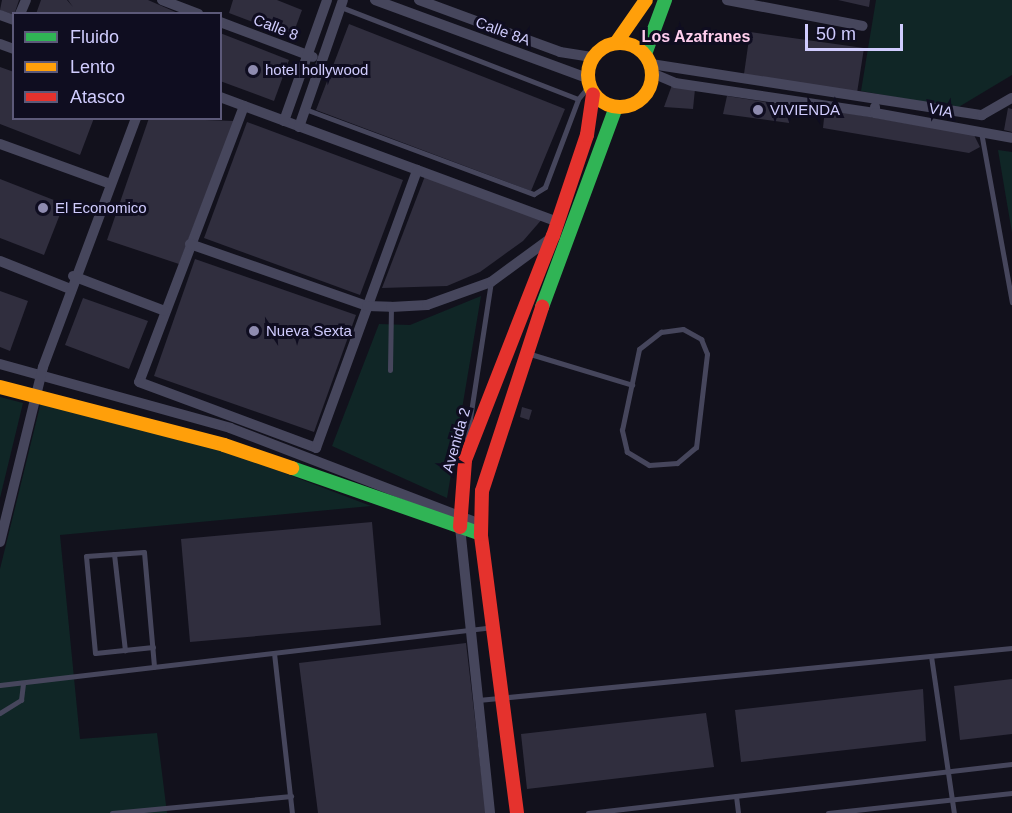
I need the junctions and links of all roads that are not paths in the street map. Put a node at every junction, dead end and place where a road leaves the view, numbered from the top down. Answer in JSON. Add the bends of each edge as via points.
{"nodes":[{"id":1,"x":162,"y":0,"type":"edge"},
{"id":2,"x":327,"y":0,"type":"edge"},
{"id":3,"x":375,"y":0,"type":"edge"},
{"id":4,"x":418,"y":0,"type":"edge"},
{"id":5,"x":646,"y":0,"type":"edge"},
{"id":6,"x":664,"y":0,"type":"edge"},
{"id":7,"x":727,"y":0,"type":"edge"},
{"id":8,"x":342,"y":3,"type":"edge"},
{"id":9,"x":181,"y":11,"type":"edge"},
{"id":10,"x":222,"y":23,"type":"edge"},
{"id":11,"x":863,"y":26,"type":"dead end"},
{"id":12,"x":616,"y":43,"type":"junction"},
{"id":13,"x":308,"y":55,"type":"junction"},
{"id":14,"x":592,"y":57,"type":"junction"},
{"id":15,"x":322,"y":60,"type":"junction"},
{"id":16,"x":649,"y":64,"type":"junction"},
{"id":17,"x":590,"y":86,"type":"junction"},
{"id":18,"x":1012,"y":98,"type":"edge"},
{"id":19,"x":222,"y":99,"type":"edge"},
{"id":20,"x":578,"y":99,"type":"junction"},
{"id":21,"x":244,"y":106,"type":"junction"},
{"id":22,"x":616,"y":107,"type":"junction"},
{"id":23,"x":875,"y":107,"type":"junction"},
{"id":24,"x":305,"y":109,"type":"junction"},
{"id":25,"x":135,"y":120,"type":"edge"},
{"id":26,"x":284,"y":121,"type":"junction"},
{"id":27,"x":299,"y":127,"type":"junction"},
{"id":28,"x":981,"y":132,"type":"junction"},
{"id":29,"x":1012,"y":138,"type":"edge"},
{"id":30,"x":0,"y":144,"type":"edge"},
{"id":31,"x":417,"y":170,"type":"junction"},
{"id":32,"x":108,"y":183,"type":"junction"},
{"id":33,"x":558,"y":222,"type":"junction"},
{"id":34,"x":553,"y":236,"type":"junction"},
{"id":35,"x":190,"y":244,"type":"junction"},
{"id":36,"x":0,"y":261,"type":"edge"},
{"id":37,"x":73,"y":276,"type":"junction"},
{"id":38,"x":491,"y":282,"type":"junction"},
{"id":39,"x":68,"y":288,"type":"junction"},
{"id":40,"x":1011,"y":299,"type":"edge"},
{"id":41,"x":367,"y":306,"type":"junction"},
{"id":42,"x":391,"y":307,"type":"junction"},
{"id":43,"x":165,"y":311,"type":"junction"},
{"id":44,"x":525,"y":352,"type":"junction"},
{"id":45,"x":0,"y":364,"type":"edge"},
{"id":46,"x":390,"y":370,"type":"dead end"},
{"id":47,"x":41,"y":373,"type":"junction"},
{"id":48,"x":632,"y":385,"type":"junction"},
{"id":49,"x":0,"y":387,"type":"edge"},
{"id":50,"x":36,"y":395,"type":"junction"},
{"id":51,"x":465,"y":460,"type":"junction"},
{"id":52,"x":460,"y":521,"type":"junction"},
{"id":53,"x":481,"y":529,"type":"junction"},
{"id":54,"x":0,"y":542,"type":"edge"},
{"id":55,"x":114,"y":554,"type":"junction"},
{"id":56,"x":493,"y":627,"type":"junction"},
{"id":57,"x":471,"y":629,"type":"junction"},
{"id":58,"x":153,"y":647,"type":"junction"},
{"id":59,"x":1012,"y":648,"type":"edge"},
{"id":60,"x":125,"y":650,"type":"junction"},
{"id":61,"x":274,"y":653,"type":"junction"},
{"id":62,"x":931,"y":656,"type":"junction"},
{"id":63,"x":154,"y":667,"type":"junction"},
{"id":64,"x":23,"y":683,"type":"junction"},
{"id":65,"x":0,"y":685,"type":"edge"},
{"id":66,"x":502,"y":698,"type":"junction"},
{"id":67,"x":478,"y":700,"type":"junction"},
{"id":68,"x":0,"y":713,"type":"edge"},
{"id":69,"x":1012,"y":764,"type":"edge"},
{"id":70,"x":949,"y":771,"type":"junction"},
{"id":71,"x":1012,"y":793,"type":"edge"},
{"id":72,"x":291,"y":796,"type":"junction"},
{"id":73,"x":736,"y":796,"type":"junction"},
{"id":74,"x":952,"y":798,"type":"junction"},
{"id":75,"x":112,"y":813,"type":"edge"},
{"id":76,"x":292,"y":813,"type":"edge"},
{"id":77,"x":490,"y":813,"type":"edge"},
{"id":78,"x":517,"y":813,"type":"edge"},
{"id":79,"x":588,"y":813,"type":"edge"},
{"id":80,"x":738,"y":813,"type":"edge"},
{"id":81,"x":828,"y":813,"type":"edge"},
{"id":82,"x":954,"y":813,"type":"edge"}],
"edges":[{"from":1,"to":9,"type":"street"},
{"from":2,"to":13,"type":"street"},
{"from":3,"to":17,"type":"street","name":"Calle 8A"},
{"from":4,"to":14,"type":"street","name":"Calle 8A","via":[[560,52]]},
{"from":5,"to":12,"type":"street"},
{"from":6,"to":16,"type":"street"},
{"from":7,"to":11,"type":"street"},
{"from":8,"to":15,"type":"street"},
{"from":8,"to":20,"type":"lane"},
{"from":10,"to":13,"type":"street","name":"Calle 8"},
{"from":12,"to":14,"type":"street"},
{"from":12,"to":16,"type":"street"},
{"from":13,"to":15,"type":"street","name":"Calle 8"},
{"from":13,"to":26,"type":"street"},
{"from":14,"to":17,"type":"street"},
{"from":15,"to":24,"type":"street"},
{"from":16,"to":22,"type":"street","via":[[646,94]]},
{"from":16,"to":23,"type":"street","via":[[675,83]]},
{"from":17,"to":20,"type":"lane"},
{"from":17,"to":22,"type":"street"},
{"from":17,"to":33,"type":"street","name":"Avenida 2","via":[[587,135]]},
{"from":18,"to":23,"type":"street","via":[[982,115]]},
{"from":19,"to":21,"type":"street"},
{"from":20,"to":24,"type":"lane","via":[[545,188],[534,194]]},
{"from":21,"to":26,"type":"street"},
{"from":21,"to":35,"type":"street"},
{"from":22,"to":44,"type":"street"},
{"from":23,"to":28,"type":"street","name":"VIA"},
{"from":24,"to":27,"type":"street"},
{"from":25,"to":32,"type":"street"},
{"from":26,"to":27,"type":"street"},
{"from":27,"to":31,"type":"street"},
{"from":28,"to":29,"type":"street","name":"VIA"},
{"from":28,"to":40,"type":"lane"},
{"from":30,"to":32,"type":"street"},
{"from":31,"to":33,"type":"street"},
{"from":31,"to":41,"type":"street"},
{"from":32,"to":37,"type":"street"},
{"from":33,"to":34,"type":"street","name":"Avenida 2"},
{"from":34,"to":38,"type":"street"},
{"from":34,"to":51,"type":"street","name":"Avenida 2"},
{"from":35,"to":41,"type":"street"},
{"from":35,"to":43,"type":"street"},
{"from":36,"to":39,"type":"street"},
{"from":37,"to":39,"type":"street"},
{"from":37,"to":43,"type":"street"},
{"from":38,"to":42,"type":"street","via":[[427,305]]},
{"from":38,"to":51,"type":"lane"},
{"from":39,"to":47,"type":"street"},
{"from":41,"to":42,"type":"street"},
{"from":41,"to":43,"type":"street","via":[[316,448],[139,382]]},
{"from":42,"to":46,"type":"lane"},
{"from":44,"to":48,"type":"lane"},
{"from":44,"to":53,"type":"street","via":[[488,460]]},
{"from":45,"to":47,"type":"street"},
{"from":47,"to":50,"type":"street"},
{"from":47,"to":52,"type":"street","via":[[240,431]]},
{"from":48,"to":48,"type":"lane","via":[[622,430],[627,452],[649,465],[677,463],[696,447],[707,354],[701,339],[683,329],[661,332],[639,349]]},
{"from":49,"to":50,"type":"street"},
{"from":50,"to":52,"type":"street","via":[[224,445]]},
{"from":50,"to":54,"type":"street"},
{"from":51,"to":52,"type":"street","name":"Avenida 2"},
{"from":52,"to":53,"type":"street"},
{"from":52,"to":57,"type":"street","name":"Avenida 2"},
{"from":53,"to":56,"type":"street"},
{"from":55,"to":58,"type":"lane","via":[[144,552]]},
{"from":55,"to":60,"type":"lane"},
{"from":55,"to":60,"type":"lane","via":[[86,556],[96,653]]},
{"from":56,"to":57,"type":"lane"},
{"from":56,"to":66,"type":"street"},
{"from":57,"to":61,"type":"lane"},
{"from":57,"to":67,"type":"street","name":"Avenida 2"},
{"from":58,"to":60,"type":"lane"},
{"from":58,"to":63,"type":"lane"},
{"from":59,"to":62,"type":"lane"},
{"from":61,"to":63,"type":"lane"},
{"from":61,"to":72,"type":"lane"},
{"from":62,"to":66,"type":"lane"},
{"from":62,"to":70,"type":"lane"},
{"from":63,"to":64,"type":"lane"},
{"from":64,"to":65,"type":"lane"},
{"from":64,"to":68,"type":"lane","via":[[21,700]]},
{"from":66,"to":67,"type":"lane"},
{"from":66,"to":78,"type":"street"},
{"from":67,"to":77,"type":"street","name":"Avenida 2"},
{"from":69,"to":70,"type":"lane"},
{"from":70,"to":73,"type":"lane"},
{"from":70,"to":74,"type":"lane"},
{"from":71,"to":74,"type":"lane"},
{"from":72,"to":75,"type":"lane"},
{"from":72,"to":76,"type":"lane"},
{"from":73,"to":79,"type":"lane"},
{"from":73,"to":80,"type":"lane"},
{"from":74,"to":81,"type":"lane"},
{"from":74,"to":82,"type":"lane"}]}
